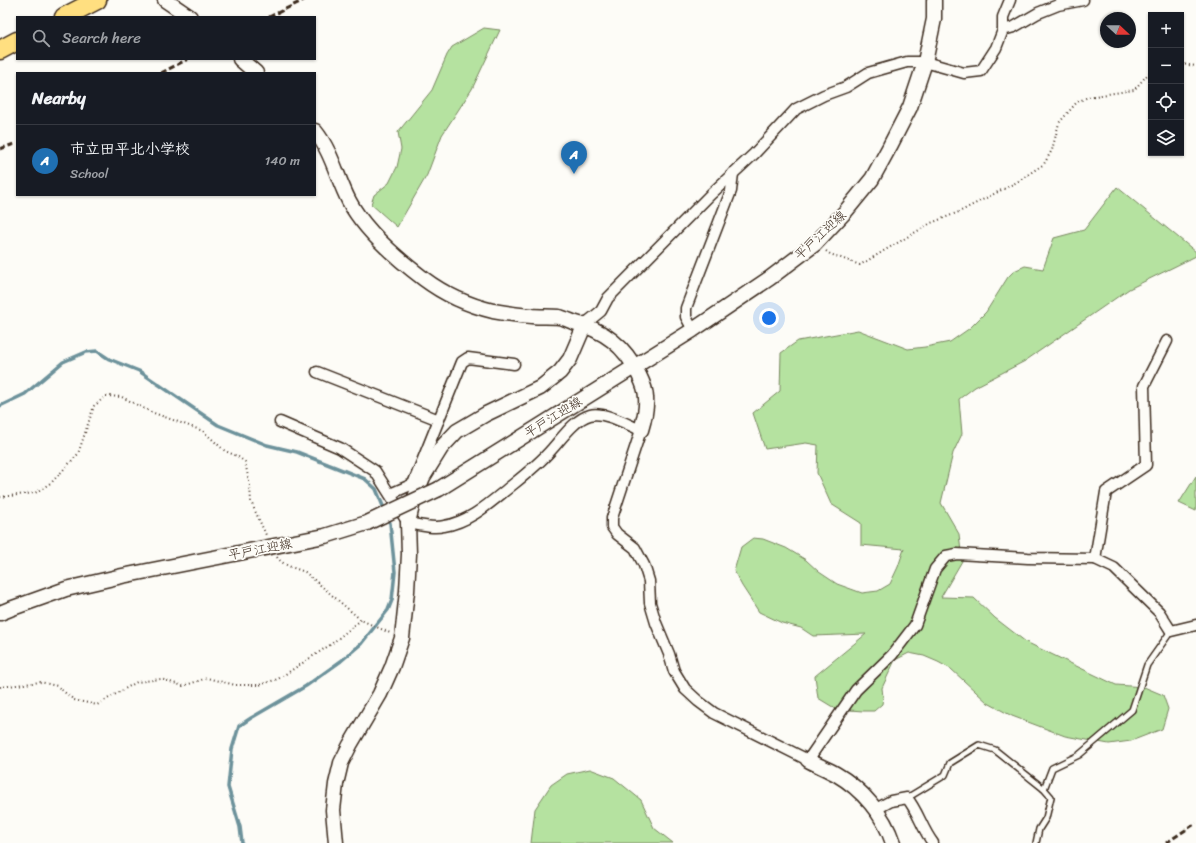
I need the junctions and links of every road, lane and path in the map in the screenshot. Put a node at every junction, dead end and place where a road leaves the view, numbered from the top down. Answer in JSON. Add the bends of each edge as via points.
{"nodes":[{"id":1,"x":97,"y":0,"type":"edge"},
{"id":2,"x":165,"y":0,"type":"edge"},
{"id":3,"x":934,"y":0,"type":"edge"},
{"id":4,"x":1010,"y":0,"type":"edge"},
{"id":5,"x":1083,"y":0,"type":"edge"},
{"id":6,"x":66,"y":16,"type":"edge"},
{"id":7,"x":189,"y":16,"type":"edge"},
{"id":8,"x":1003,"y":30,"type":"junction"},
{"id":9,"x":16,"y":42,"type":"edge"},
{"id":10,"x":0,"y":50,"type":"edge"},
{"id":11,"x":241,"y":60,"type":"edge"},
{"id":12,"x":925,"y":62,"type":"junction"},
{"id":13,"x":1184,"y":64,"type":"edge"},
{"id":14,"x":1196,"y":66,"type":"edge"},
{"id":15,"x":255,"y":72,"type":"edge"},
{"id":16,"x":1148,"y":74,"type":"edge"},
{"id":17,"x":316,"y":132,"type":"edge"},
{"id":18,"x":733,"y":173,"type":"junction"},
{"id":19,"x":815,"y":244,"type":"junction"},
{"id":20,"x":585,"y":324,"type":"junction"},
{"id":21,"x":693,"y":330,"type":"junction"},
{"id":22,"x":1167,"y":341,"type":"dead end"},
{"id":23,"x":514,"y":364,"type":"dead end"},
{"id":24,"x":634,"y":366,"type":"junction"},
{"id":25,"x":317,"y":372,"type":"dead end"},
{"id":26,"x":439,"y":420,"type":"junction"},
{"id":27,"x":280,"y":422,"type":"dead end"},
{"id":28,"x":641,"y":430,"type":"junction"},
{"id":29,"x":390,"y":494,"type":"junction"},
{"id":30,"x":0,"y":497,"type":"edge"},
{"id":31,"x":408,"y":523,"type":"junction"},
{"id":32,"x":272,"y":547,"type":"junction"},
{"id":33,"x":1095,"y":559,"type":"junction"},
{"id":34,"x":0,"y":613,"type":"edge"},
{"id":35,"x":360,"y":620,"type":"junction"},
{"id":36,"x":1196,"y":625,"type":"edge"},
{"id":37,"x":1171,"y":631,"type":"junction"},
{"id":38,"x":402,"y":638,"type":"junction"},
{"id":39,"x":0,"y":687,"type":"edge"},
{"id":40,"x":808,"y":760,"type":"junction"},
{"id":41,"x":1044,"y":789,"type":"junction"},
{"id":42,"x":907,"y":798,"type":"junction"},
{"id":43,"x":876,"y":809,"type":"junction"},
{"id":44,"x":336,"y":843,"type":"edge"},
{"id":45,"x":893,"y":843,"type":"edge"},
{"id":46,"x":933,"y":843,"type":"edge"},
{"id":47,"x":1036,"y":843,"type":"edge"}],
"edges":[{"from":1,"to":6,"type":"highway"},
{"from":2,"to":7,"type":"street"},
{"from":3,"to":12,"type":"street","name":"平戸江迎線","via":[[934,19]]},
{"from":4,"to":8,"type":"street","via":[[1003,18]]},
{"from":5,"to":8,"type":"street","via":[[1058,5]]},
{"from":8,"to":12,"type":"street","via":[[996,48],[981,71],[964,73]]},
{"from":9,"to":10,"type":"highway"},
{"from":11,"to":15,"type":"street"},
{"from":12,"to":18,"type":"street","via":[[907,62],[868,73],[846,87],[796,109]]},
{"from":12,"to":19,"type":"street","name":"平戸江迎線","via":[[910,107],[872,179]]},
{"from":13,"to":14,"type":"path"},
{"from":16,"to":19,"type":"path","via":[[1134,90],[1088,97],[1077,102],[1059,123],[1052,150],[1044,164],[1017,182],[959,212],[931,223],[860,265],[830,254]]},
{"from":17,"to":20,"type":"street","via":[[329,152],[349,202],[364,223],[385,246],[424,279],[448,295],[493,311],[558,317]]},
{"from":18,"to":20,"type":"street","via":[[608,298],[601,311]]},
{"from":18,"to":21,"type":"street","via":[[731,191],[686,308],[686,318]]},
{"from":19,"to":21,"type":"street","name":"平戸江迎線"},
{"from":20,"to":24,"type":"street","via":[[608,336],[625,352]]},
{"from":20,"to":31,"type":"street","via":[[570,359],[560,372],[540,388],[457,431],[441,448],[423,477]]},
{"from":21,"to":24,"type":"street","name":"平戸江迎線"},
{"from":22,"to":33,"type":"street","via":[[1144,386],[1146,466],[1106,492]]},
{"from":23,"to":26,"type":"street","via":[[468,358],[462,362]]},
{"from":24,"to":28,"type":"street","via":[[647,396]]},
{"from":24,"to":32,"type":"street","name":"平戸江迎線","bridge":true,"via":[[439,489],[367,523],[325,536]]},
{"from":25,"to":26,"type":"street"},
{"from":26,"to":29,"type":"street","via":[[413,484]]},
{"from":27,"to":29,"type":"street","via":[[340,448],[375,471]]},
{"from":28,"to":31,"type":"street","via":[[608,416],[591,414],[579,420],[539,463],[471,516],[443,527]]},
{"from":28,"to":40,"type":"street","via":[[612,518],[612,527],[634,548],[644,565],[649,580],[650,603],[674,671],[685,689],[714,713]]},
{"from":29,"to":31,"type":"street"},
{"from":30,"to":32,"type":"path","via":[[35,493],[52,482],[78,454],[94,406],[106,396],[122,397],[151,412],[203,431],[225,451],[245,462],[251,502]]},
{"from":31,"to":38,"type":"street","via":[[409,554]]},
{"from":32,"to":34,"type":"street","name":"平戸江迎線","via":[[66,589]]},
{"from":32,"to":35,"type":"path","via":[[280,562],[305,572]]},
{"from":33,"to":37,"type":"street","via":[[1114,568],[1159,612]]},
{"from":33,"to":40,"type":"street","via":[[957,554],[946,556],[935,569],[915,625],[892,655],[856,690]]},
{"from":35,"to":38,"type":"path"},
{"from":35,"to":39,"type":"path","via":[[330,645],[278,680],[259,685],[235,685],[207,678],[183,686],[161,679],[136,682],[97,705],[74,700],[57,686],[40,682]]},
{"from":36,"to":37,"type":"street"},
{"from":37,"to":41,"type":"lane","via":[[1147,665],[1132,710],[1079,755],[1052,768]]},
{"from":38,"to":44,"type":"street","via":[[380,694],[341,763],[333,810]]},
{"from":40,"to":43,"type":"street","via":[[857,789]]},
{"from":41,"to":42,"type":"lane","via":[[995,750],[979,745],[950,763],[945,775]]},
{"from":41,"to":47,"type":"lane","via":[[1051,797]]},
{"from":42,"to":43,"type":"street","via":[[891,801]]},
{"from":42,"to":46,"type":"street","via":[[913,805],[926,835]]},
{"from":43,"to":45,"type":"street"}]}
